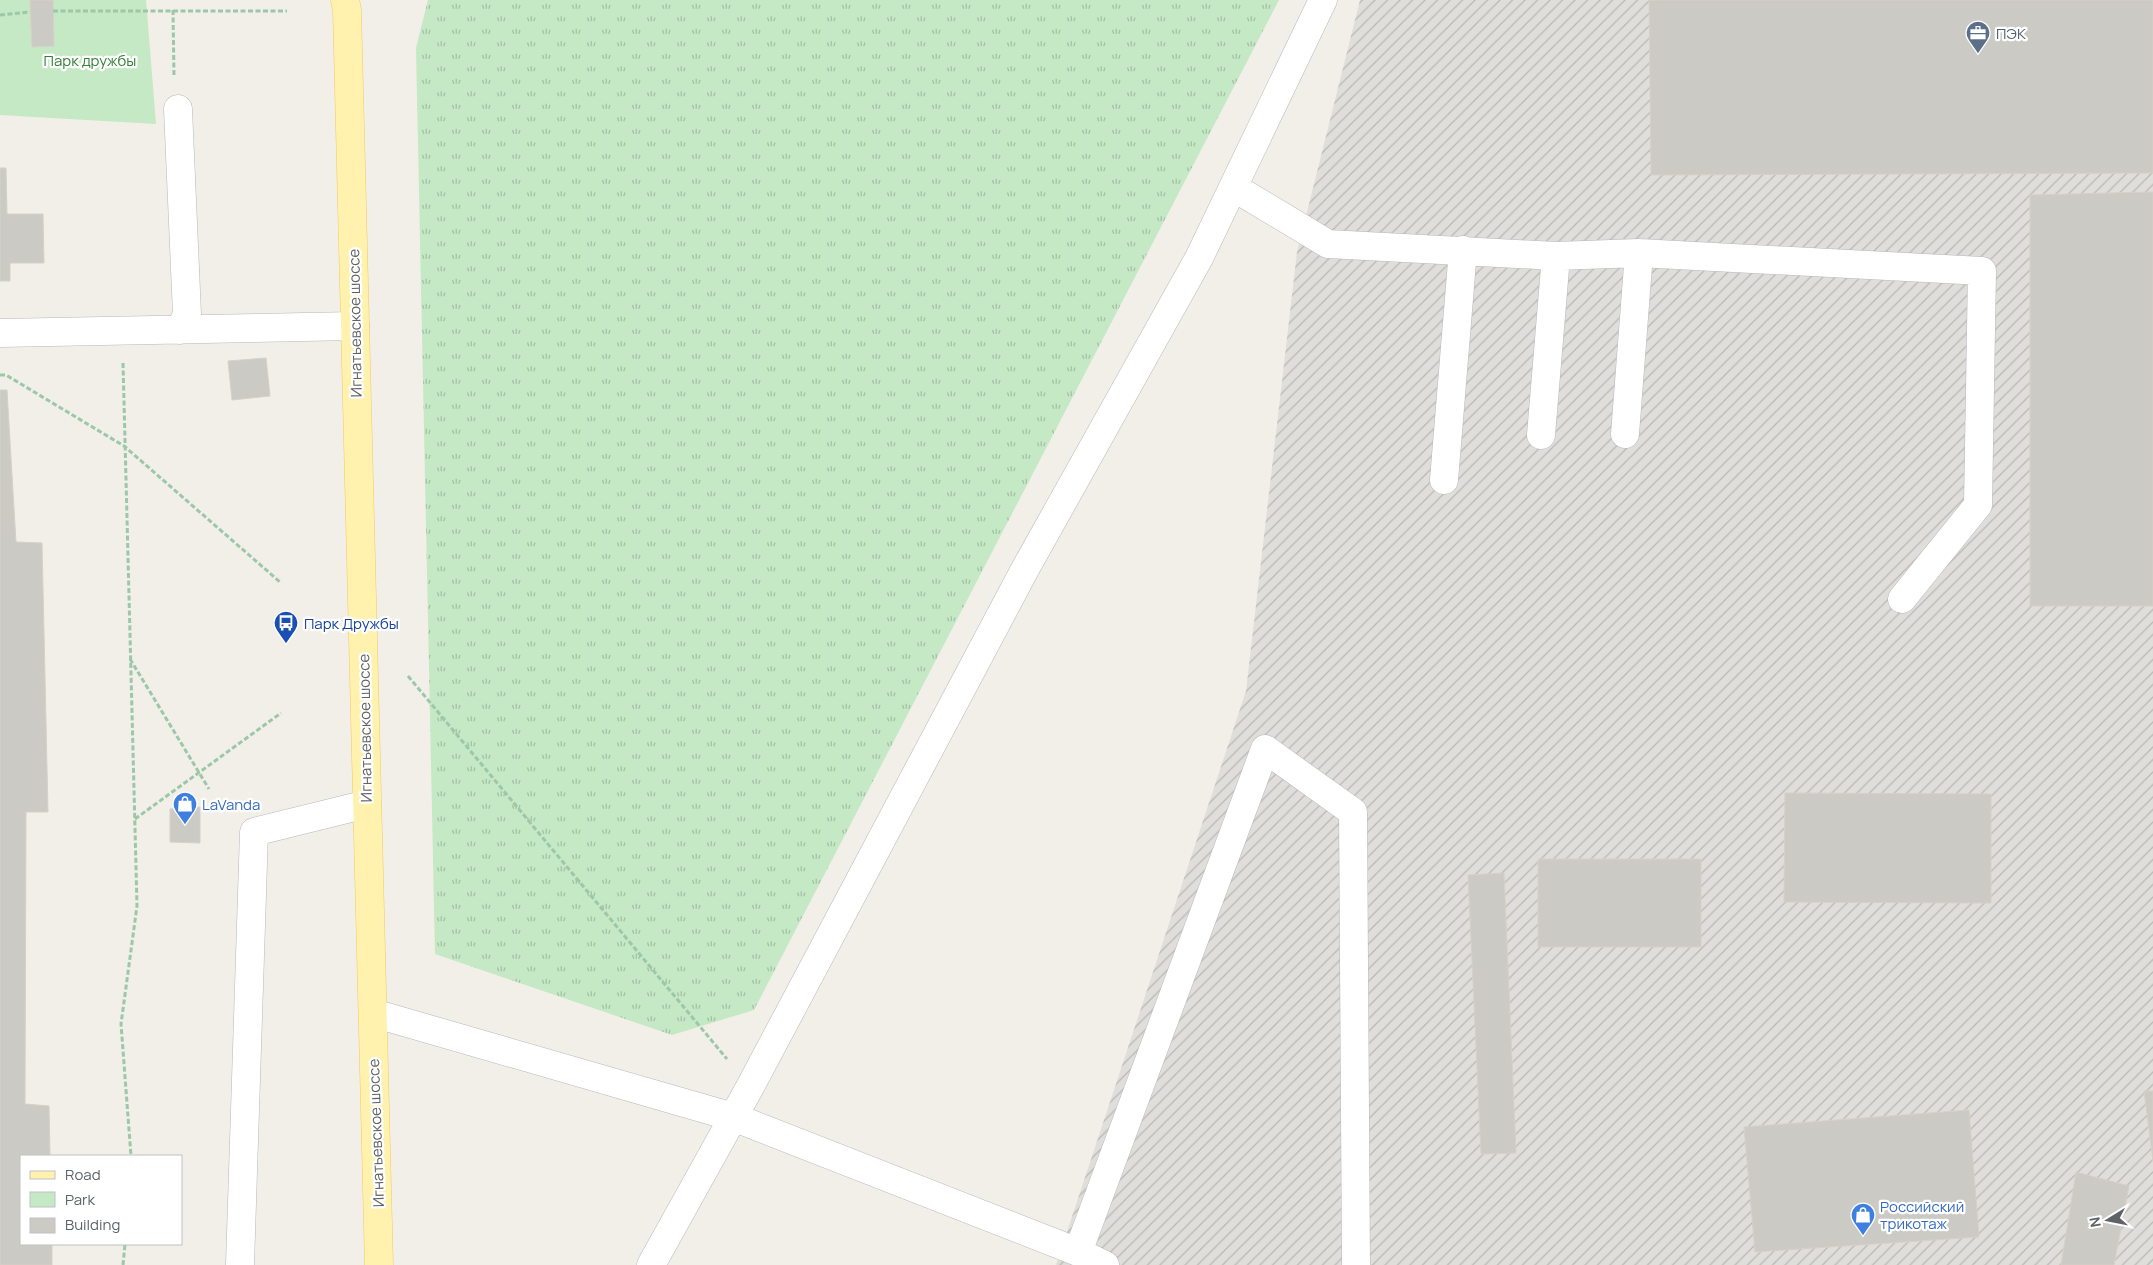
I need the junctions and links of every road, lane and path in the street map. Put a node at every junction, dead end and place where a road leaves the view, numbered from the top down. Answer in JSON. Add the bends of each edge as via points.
{"nodes":[{"id":1,"x":1323,"y":0,"type":"edge"},
{"id":2,"x":347,"y":2,"type":"edge"},
{"id":3,"x":173,"y":10,"type":"junction"},
{"id":4,"x":53,"y":11,"type":"dead end"},
{"id":5,"x":287,"y":11,"type":"dead end"},
{"id":6,"x":30,"y":12,"type":"dead end"},
{"id":7,"x":0,"y":15,"type":"edge"},
{"id":8,"x":174,"y":82,"type":"dead end"},
{"id":9,"x":178,"y":109,"type":"dead end"},
{"id":10,"x":1233,"y":187,"type":"junction"},
{"id":11,"x":1463,"y":250,"type":"junction"},
{"id":12,"x":1639,"y":253,"type":"junction"},
{"id":13,"x":1556,"y":256,"type":"junction"},
{"id":14,"x":180,"y":288,"type":"dead end"},
{"id":15,"x":355,"y":326,"type":"junction"},
{"id":16,"x":180,"y":330,"type":"junction"},
{"id":17,"x":122,"y":331,"type":"junction"},
{"id":18,"x":0,"y":332,"type":"edge"},
{"id":19,"x":0,"y":375,"type":"edge"},
{"id":20,"x":1625,"y":434,"type":"dead end"},
{"id":21,"x":1541,"y":435,"type":"dead end"},
{"id":22,"x":124,"y":446,"type":"junction"},
{"id":23,"x":1444,"y":480,"type":"dead end"},
{"id":24,"x":280,"y":582,"type":"dead end"},
{"id":25,"x":1902,"y":599,"type":"dead end"},
{"id":26,"x":130,"y":658,"type":"junction"},
{"id":27,"x":408,"y":676,"type":"dead end"},
{"id":28,"x":281,"y":713,"type":"dead end"},
{"id":29,"x":198,"y":772,"type":"junction"},
{"id":30,"x":209,"y":789,"type":"dead end"},
{"id":31,"x":367,"y":804,"type":"junction"},
{"id":32,"x":134,"y":819,"type":"junction"},
{"id":33,"x":372,"y":1012,"type":"junction"},
{"id":34,"x":750,"y":1087,"type":"junction"},
{"id":35,"x":733,"y":1117,"type":"junction"},
{"id":36,"x":131,"y":1155,"type":"edge"},
{"id":37,"x":378,"y":1222,"type":"junction"},
{"id":38,"x":125,"y":1245,"type":"edge"},
{"id":39,"x":1078,"y":1252,"type":"junction"},
{"id":40,"x":123,"y":1265,"type":"edge"},
{"id":41,"x":240,"y":1265,"type":"edge"},
{"id":42,"x":379,"y":1265,"type":"edge"},
{"id":43,"x":386,"y":1265,"type":"edge"},
{"id":44,"x":651,"y":1265,"type":"edge"},
{"id":45,"x":1105,"y":1265,"type":"edge"},
{"id":46,"x":1356,"y":1265,"type":"edge"}],
"edges":[{"from":1,"to":10,"type":"lane"},
{"from":2,"to":15,"type":"main road","name":"Игнатьевское шоссе"},
{"from":3,"to":4,"type":"path"},
{"from":3,"to":5,"type":"path"},
{"from":3,"to":8,"type":"path"},
{"from":6,"to":7,"type":"path"},
{"from":9,"to":16,"type":"lane","via":[[187,314]]},
{"from":10,"to":11,"type":"lane","via":[[1328,244]]},
{"from":10,"to":34,"type":"lane","via":[[1199,258],[1024,571]]},
{"from":11,"to":13,"type":"lane"},
{"from":11,"to":23,"type":"lane"},
{"from":12,"to":13,"type":"lane"},
{"from":12,"to":20,"type":"lane"},
{"from":12,"to":25,"type":"lane","via":[[1982,271],[1978,505]]},
{"from":13,"to":21,"type":"lane"},
{"from":14,"to":16,"type":"lane"},
{"from":15,"to":16,"type":"lane"},
{"from":15,"to":31,"type":"main road","name":"Игнатьевское шоссе"},
{"from":16,"to":17,"type":"lane"},
{"from":17,"to":18,"type":"lane"},
{"from":17,"to":22,"type":"path"},
{"from":19,"to":22,"type":"path","via":[[6,375]]},
{"from":22,"to":24,"type":"path"},
{"from":22,"to":26,"type":"path"},
{"from":26,"to":29,"type":"path"},
{"from":26,"to":32,"type":"path"},
{"from":27,"to":34,"type":"path"},
{"from":28,"to":29,"type":"path"},
{"from":29,"to":30,"type":"path"},
{"from":29,"to":32,"type":"path"},
{"from":31,"to":33,"type":"main road","name":"Игнатьевское шоссе"},
{"from":31,"to":41,"type":"lane","via":[[254,832]]},
{"from":32,"to":36,"type":"path","via":[[137,906],[121,1024]]},
{"from":33,"to":35,"type":"lane"},
{"from":33,"to":37,"type":"main road","name":"Игнатьевское шоссе"},
{"from":34,"to":35,"type":"lane"},
{"from":35,"to":39,"type":"lane"},
{"from":35,"to":44,"type":"lane"},
{"from":37,"to":42,"type":"main road","name":"Игнатьевское шоссе"},
{"from":37,"to":43,"type":"main road"},
{"from":38,"to":40,"type":"path"},
{"from":39,"to":45,"type":"lane"},
{"from":39,"to":46,"type":"lane","via":[[1265,749],[1353,812]]}]}
